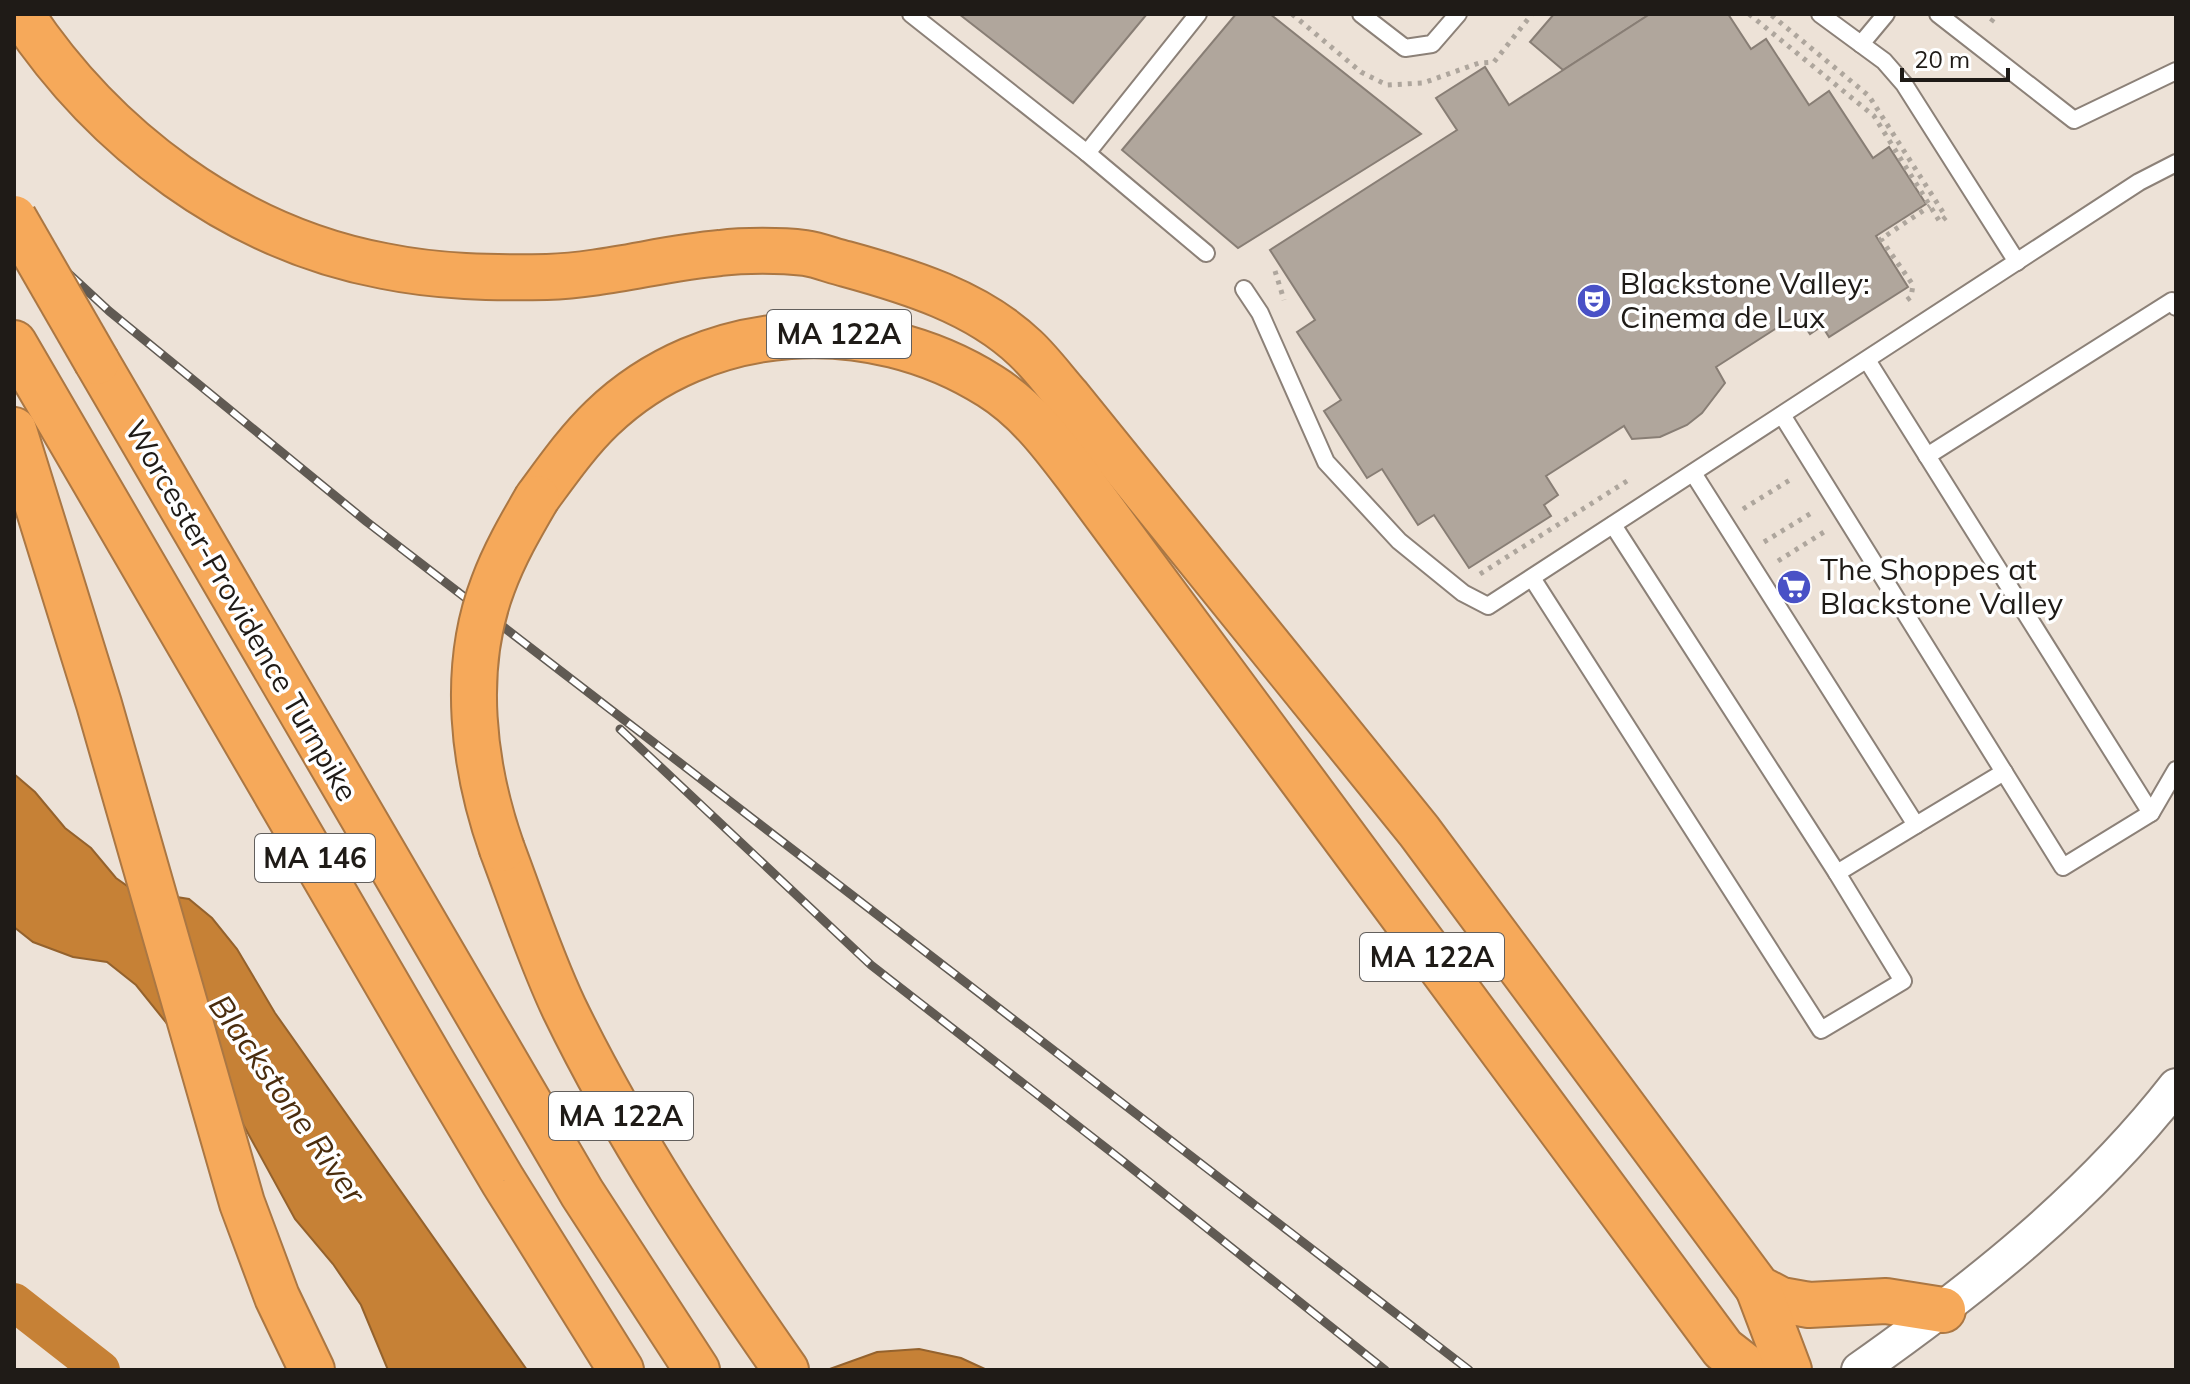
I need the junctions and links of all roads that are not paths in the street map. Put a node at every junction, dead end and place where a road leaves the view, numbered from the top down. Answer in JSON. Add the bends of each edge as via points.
{"nodes":[{"id":1,"x":21,"y":14,"type":"edge"},
{"id":2,"x":911,"y":14,"type":"edge"},
{"id":3,"x":1198,"y":14,"type":"edge"},
{"id":4,"x":1361,"y":14,"type":"edge"},
{"id":5,"x":1458,"y":14,"type":"edge"},
{"id":6,"x":1820,"y":14,"type":"edge"},
{"id":7,"x":1886,"y":14,"type":"edge"},
{"id":8,"x":1938,"y":14,"type":"edge"},
{"id":9,"x":1861,"y":44,"type":"junction"},
{"id":10,"x":2176,"y":71,"type":"edge"},
{"id":11,"x":1087,"y":153,"type":"junction"},
{"id":12,"x":2176,"y":163,"type":"edge"},
{"id":13,"x":14,"y":218,"type":"edge"},
{"id":14,"x":1206,"y":253,"type":"dead end"},
{"id":15,"x":2017,"y":262,"type":"junction"},
{"id":16,"x":1244,"y":289,"type":"dead end"},
{"id":17,"x":2176,"y":307,"type":"edge"},
{"id":18,"x":14,"y":343,"type":"edge"},
{"id":19,"x":1867,"y":360,"type":"junction"},
{"id":20,"x":1782,"y":415,"type":"junction"},
{"id":21,"x":14,"y":430,"type":"edge"},
{"id":22,"x":1927,"y":456,"type":"junction"},
{"id":23,"x":1693,"y":473,"type":"junction"},
{"id":24,"x":1613,"y":525,"type":"junction"},
{"id":25,"x":1532,"y":578,"type":"junction"},
{"id":26,"x":2176,"y":770,"type":"edge"},
{"id":27,"x":2004,"y":772,"type":"junction"},
{"id":28,"x":2151,"y":813,"type":"junction"},
{"id":29,"x":1916,"y":825,"type":"junction"},
{"id":30,"x":1837,"y":873,"type":"junction"},
{"id":31,"x":2176,"y":1086,"type":"edge"},
{"id":32,"x":1758,"y":1288,"type":"junction"},
{"id":33,"x":1943,"y":1310,"type":"junction"},
{"id":34,"x":783,"y":1366,"type":"edge"},
{"id":35,"x":312,"y":1370,"type":"edge"},
{"id":36,"x":621,"y":1370,"type":"edge"},
{"id":37,"x":697,"y":1370,"type":"edge"},
{"id":38,"x":1750,"y":1370,"type":"edge"},
{"id":39,"x":1789,"y":1370,"type":"edge"},
{"id":40,"x":1859,"y":1370,"type":"edge"}],
"edges":[{"from":1,"to":32,"type":"highway","via":[[92,103],[145,153],[249,220],[314,246],[383,266],[469,277],[551,277],[722,252],[805,253],[894,277],[971,309],[1024,347],[1419,831]]},
{"from":2,"to":11,"type":"lane"},
{"from":3,"to":11,"type":"lane"},
{"from":4,"to":5,"type":"lane","via":[[1405,48],[1432,44]]},
{"from":6,"to":9,"type":"lane"},
{"from":7,"to":9,"type":"lane"},
{"from":8,"to":10,"type":"lane","via":[[2074,120]]},
{"from":9,"to":15,"type":"lane","via":[[1904,84]]},
{"from":11,"to":14,"type":"lane"},
{"from":12,"to":15,"type":"lane"},
{"from":13,"to":37,"type":"highway","name":"Worcester-Providence Turnpike","number":"MA 146","bridge":true,"via":[[582,1193]]},
{"from":15,"to":19,"type":"lane"},
{"from":16,"to":25,"type":"lane","via":[[1260,313],[1326,462],[1399,541],[1463,593],[1488,606]]},
{"from":17,"to":22,"type":"lane","via":[[2172,301]]},
{"from":18,"to":36,"type":"highway","name":"Worcester-Providence Turnpike","number":"MA 146","via":[[441,1076]]},
{"from":19,"to":20,"type":"lane"},
{"from":19,"to":22,"type":"lane"},
{"from":20,"to":23,"type":"lane"},
{"from":20,"to":27,"type":"lane"},
{"from":21,"to":35,"type":"highway","via":[[99,704],[242,1203],[277,1297]]},
{"from":22,"to":28,"type":"lane"},
{"from":23,"to":24,"type":"lane"},
{"from":23,"to":29,"type":"lane"},
{"from":24,"to":25,"type":"lane"},
{"from":24,"to":30,"type":"lane"},
{"from":25,"to":30,"type":"lane","via":[[1821,1030],[1903,981]]},
{"from":26,"to":28,"type":"lane"},
{"from":27,"to":28,"type":"lane","via":[[2063,867]]},
{"from":27,"to":29,"type":"lane"},
{"from":29,"to":30,"type":"lane"},
{"from":31,"to":33,"type":"street","via":[[2107,1168]]},
{"from":32,"to":33,"type":"highway","via":[[1781,1300],[1809,1305],[1886,1301]]},
{"from":32,"to":39,"type":"highway"},
{"from":33,"to":40,"type":"street"},
{"from":34,"to":38,"type":"highway","number":"MA 122A","bridge":true,"via":[[651,1168],[563,1005],[488,809],[474,703],[477,643],[509,547],[537,498],[603,417],[648,383],[707,352],[773,338],[835,334],[888,342],[945,361],[993,387],[1040,428],[1723,1349]]}]}
